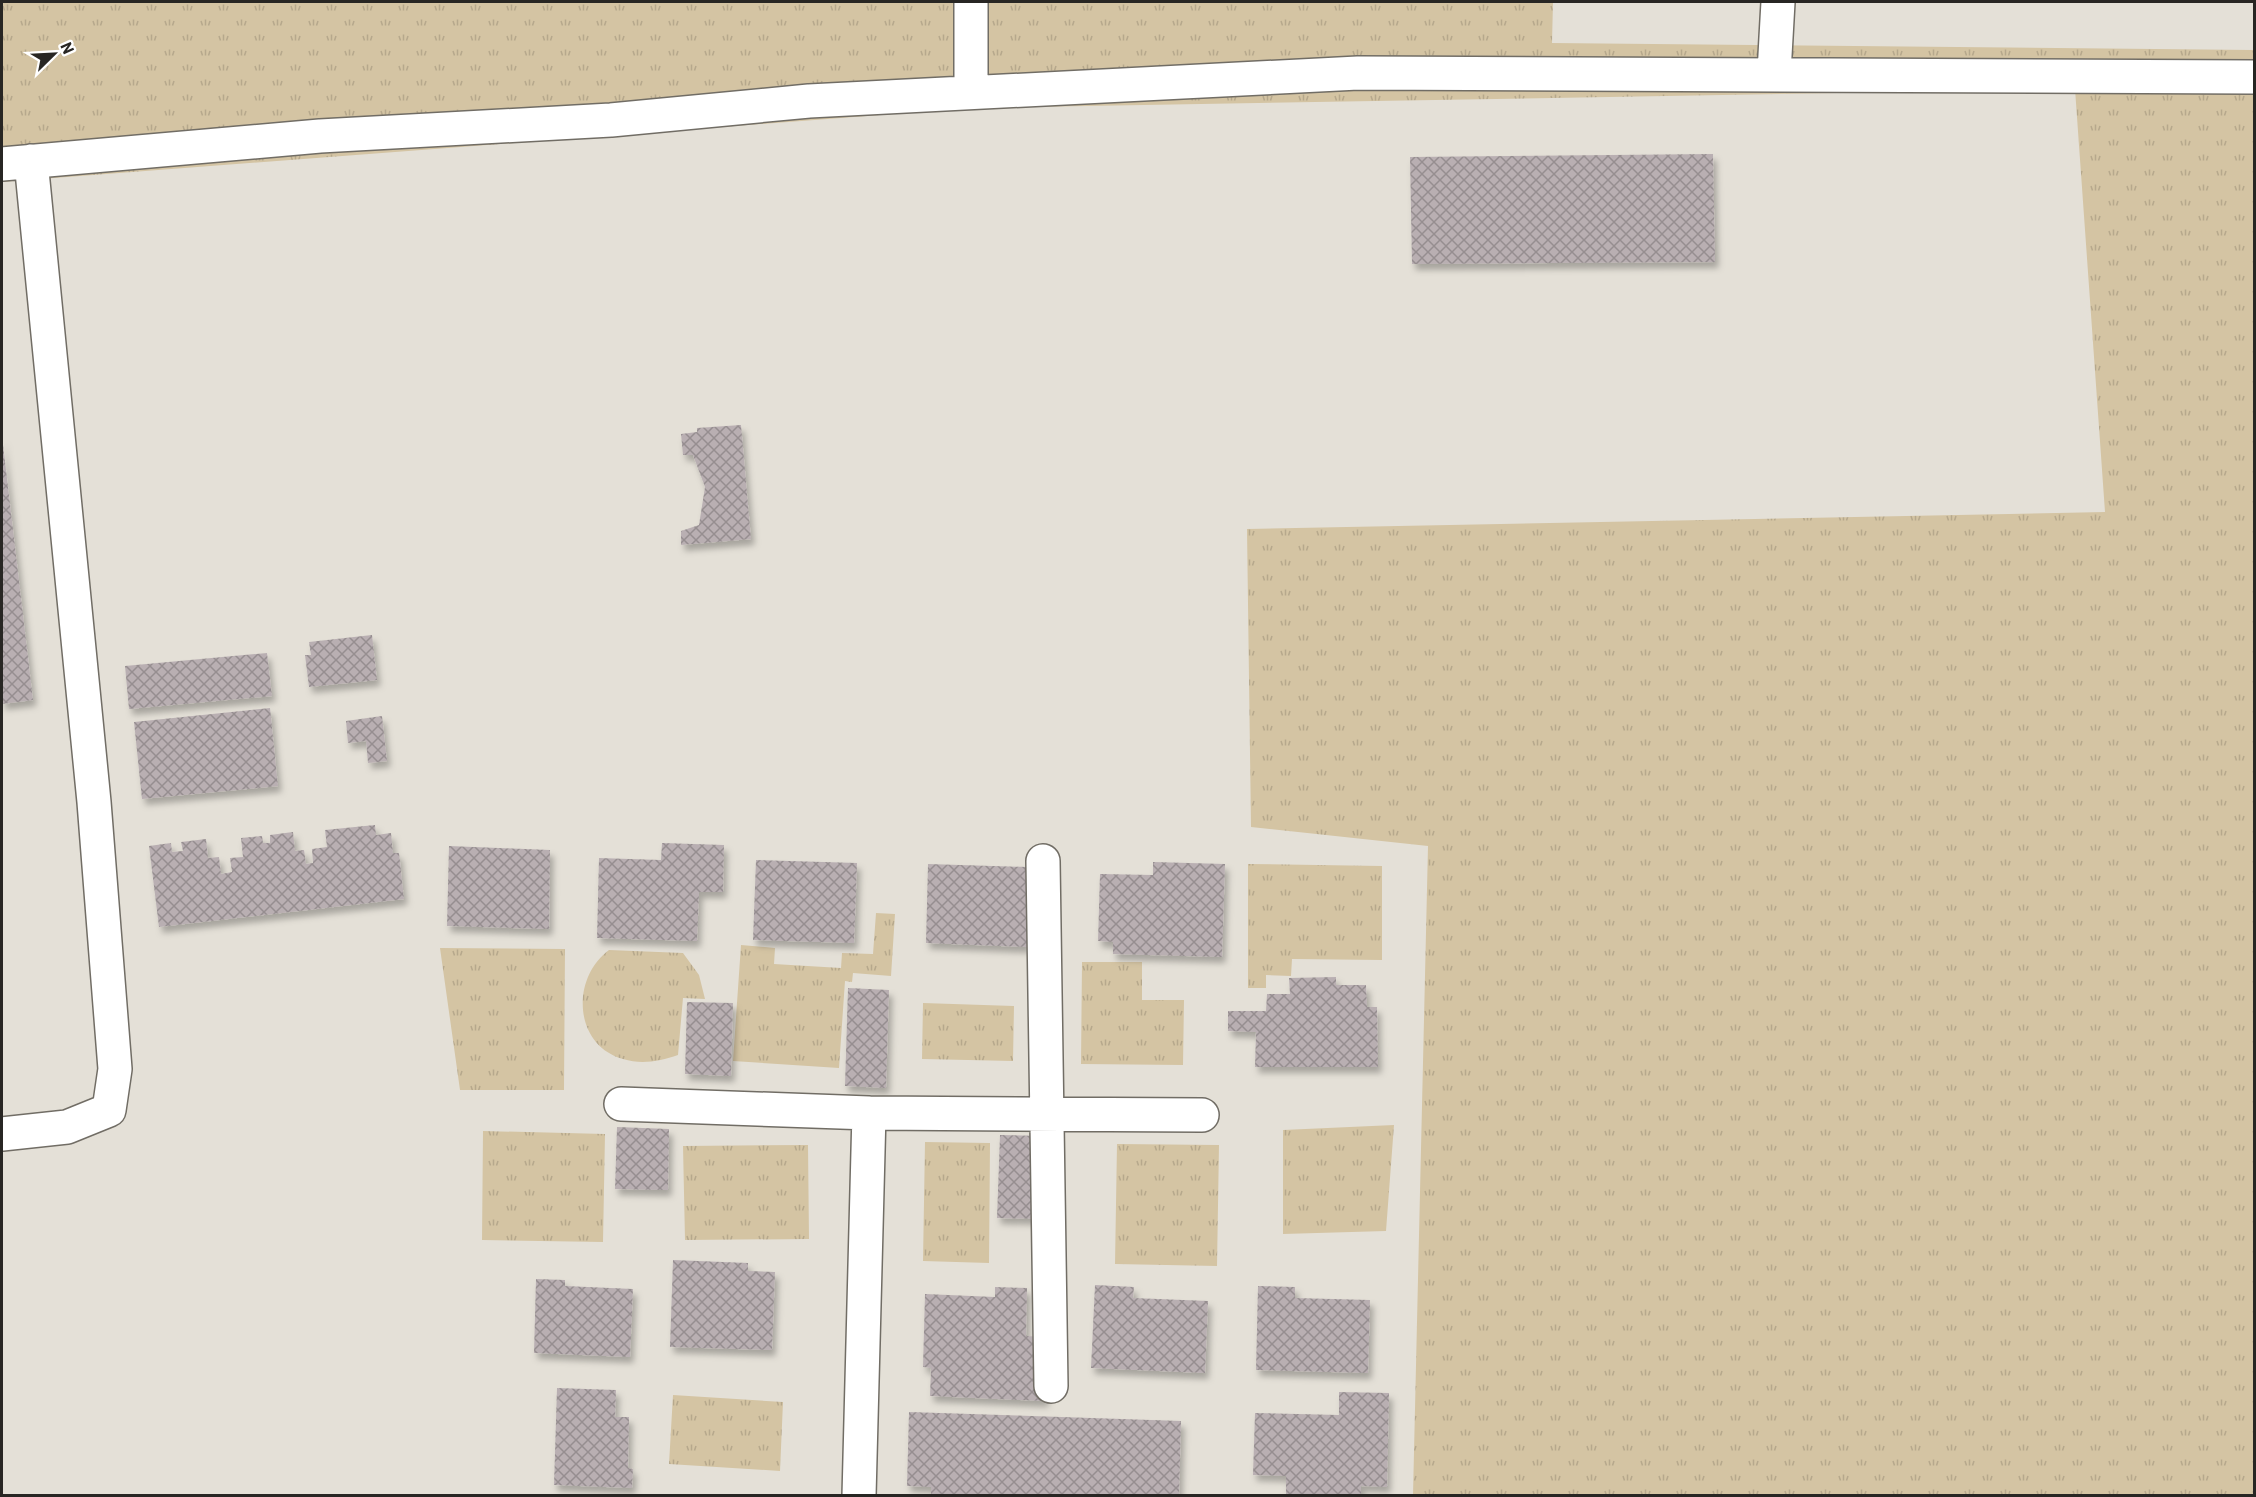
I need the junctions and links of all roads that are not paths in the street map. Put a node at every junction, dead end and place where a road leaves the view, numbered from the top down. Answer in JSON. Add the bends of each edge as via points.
{"nodes":[{"id":1,"x":971,"y":2,"type":"edge"},
{"id":2,"x":1778,"y":2,"type":"edge"},
{"id":3,"x":1774,"y":73,"type":"junction"},
{"id":4,"x":2254,"y":77,"type":"edge"},
{"id":5,"x":971,"y":91,"type":"junction"},
{"id":6,"x":16,"y":163,"type":"edge"},
{"id":7,"x":1043,"y":861,"type":"dead end"},
{"id":8,"x":621,"y":1104,"type":"dead end"},
{"id":9,"x":869,"y":1113,"type":"junction"},
{"id":10,"x":1046,"y":1114,"type":"junction"},
{"id":11,"x":1202,"y":1115,"type":"dead end"},
{"id":12,"x":2,"y":1134,"type":"edge"},
{"id":13,"x":1051,"y":1386,"type":"dead end"},
{"id":14,"x":859,"y":1496,"type":"edge"}],
"edges":[{"from":1,"to":5,"type":"street"},
{"from":2,"to":3,"type":"street"},
{"from":3,"to":4,"type":"street"},
{"from":3,"to":5,"type":"street","via":[[1358,73]]},
{"from":5,"to":6,"type":"street","via":[[809,101],[611,120],[320,136]]},
{"from":6,"to":12,"type":"street","via":[[94,802],[115,1069],[108,1110],[67,1126]]},
{"from":7,"to":10,"type":"street"},
{"from":8,"to":9,"type":"street"},
{"from":9,"to":10,"type":"street"},
{"from":9,"to":14,"type":"street"},
{"from":10,"to":11,"type":"street"},
{"from":10,"to":13,"type":"street"}]}
